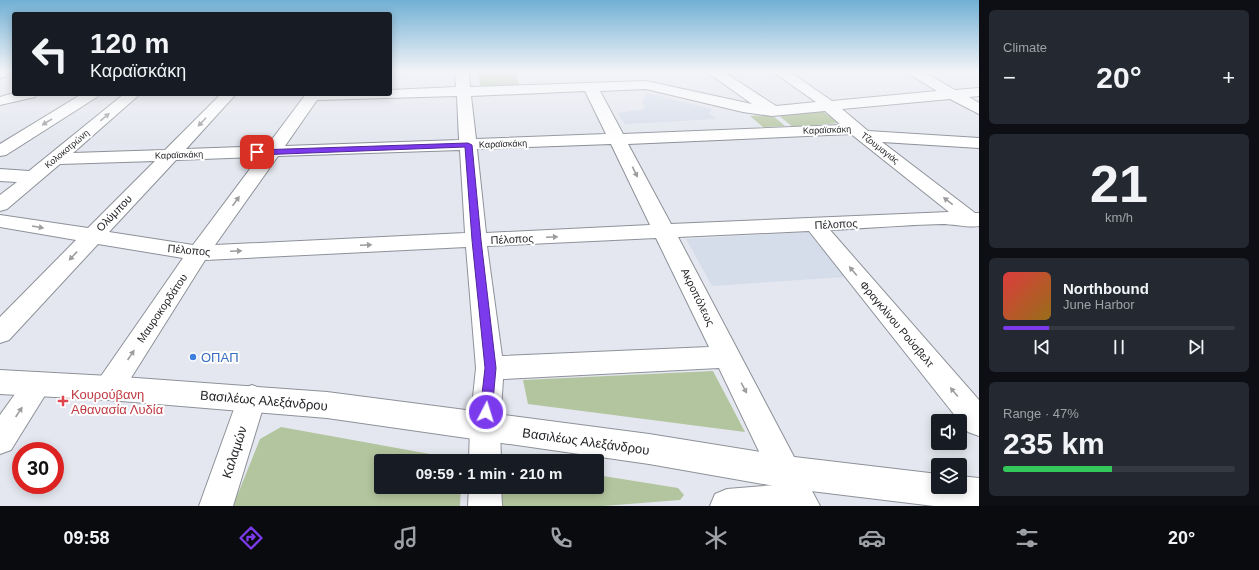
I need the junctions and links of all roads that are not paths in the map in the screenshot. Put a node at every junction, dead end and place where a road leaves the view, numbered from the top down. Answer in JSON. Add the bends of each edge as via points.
{"nodes":[{"id":1,"x":21,"y":96,"type":"edge"},
{"id":2,"x":89,"y":96,"type":"edge"},
{"id":3,"x":131,"y":96,"type":"edge"},
{"id":4,"x":227,"y":96,"type":"edge"},
{"id":5,"x":313,"y":96,"type":"edge"},
{"id":6,"x":463,"y":96,"type":"edge"},
{"id":7,"x":596,"y":96,"type":"edge"},
{"id":8,"x":693,"y":96,"type":"edge"},
{"id":9,"x":749,"y":96,"type":"edge"},
{"id":10,"x":814,"y":96,"type":"edge"},
{"id":11,"x":946,"y":96,"type":"edge"},
{"id":12,"x":954,"y":96,"type":"edge"},
{"id":13,"x":0,"y":101,"type":"edge"},
{"id":14,"x":829,"y":106,"type":"junction"},
{"id":15,"x":979,"y":110,"type":"edge"},
{"id":16,"x":772,"y":111,"type":"junction"},
{"id":17,"x":860,"y":133,"type":"junction"},
{"id":18,"x":619,"y":139,"type":"junction"},
{"id":19,"x":979,"y":143,"type":"edge"},
{"id":20,"x":468,"y":145,"type":"junction"},
{"id":21,"x":0,"y":151,"type":"edge"},
{"id":22,"x":271,"y":152,"type":"junction"},
{"id":23,"x":169,"y":156,"type":"junction"},
{"id":24,"x":55,"y":159,"type":"junction"},
{"id":25,"x":0,"y":175,"type":"edge"},
{"id":26,"x":34,"y":177,"type":"junction"},
{"id":27,"x":0,"y":205,"type":"edge"},
{"id":28,"x":0,"y":221,"type":"edge"},
{"id":29,"x":976,"y":221,"type":"edge"},
{"id":30,"x":815,"y":225,"type":"junction"},
{"id":31,"x":665,"y":231,"type":"junction"},
{"id":32,"x":92,"y":236,"type":"junction"},
{"id":33,"x":476,"y":240,"type":"junction"},
{"id":34,"x":198,"y":253,"type":"junction"},
{"id":35,"x":0,"y":333,"type":"edge"},
{"id":36,"x":727,"y":357,"type":"junction"},
{"id":37,"x":490,"y":368,"type":"junction"},
{"id":38,"x":0,"y":382,"type":"edge"},
{"id":39,"x":38,"y":384,"type":"junction"},
{"id":40,"x":109,"y":388,"type":"junction"},
{"id":41,"x":252,"y":398,"type":"junction"},
{"id":42,"x":979,"y":422,"type":"edge"},
{"id":43,"x":485,"y":426,"type":"junction"},
{"id":44,"x":0,"y":440,"type":"edge"},
{"id":45,"x":485,"y":454,"type":"edge"},
{"id":46,"x":796,"y":493,"type":"edge"},
{"id":47,"x":485,"y":494,"type":"edge"},
{"id":48,"x":979,"y":495,"type":"edge"},
{"id":49,"x":216,"y":506,"type":"edge"},
{"id":50,"x":485,"y":506,"type":"edge"},
{"id":51,"x":727,"y":506,"type":"edge"}],
"edges":[{"from":1,"to":13,"type":"street"},
{"from":2,"to":21,"type":"street","one_way":true},
{"from":24,"to":3,"type":"street","name":"Κολοκοτρώνη","one_way":true},
{"from":4,"to":23,"type":"street","name":"Ολύμπου","one_way":true},
{"from":5,"to":22,"type":"street","name":"Μαυροκορδάτου"},
{"from":6,"to":20,"type":"street"},
{"from":7,"to":18,"type":"street","name":"Ακροπόλεως"},
{"from":8,"to":16,"type":"street"},
{"from":9,"to":16,"type":"street"},
{"from":10,"to":14,"type":"street","name":"Τζουμαγιάς"},
{"from":11,"to":14,"type":"street"},
{"from":12,"to":15,"type":"street"},
{"from":14,"to":16,"type":"street"},
{"from":14,"to":17,"type":"street","name":"Τζουμαγιάς"},
{"from":17,"to":18,"type":"street","name":"Καραϊσκάκη"},
{"from":17,"to":19,"type":"street","name":"Καραϊσκάκη"},
{"from":29,"to":17,"type":"street","name":"Τζουμαγιάς","one_way":true},
{"from":18,"to":20,"type":"street","name":"Καραϊσκάκη"},
{"from":18,"to":31,"type":"street","name":"Ακροπόλεως","one_way":true},
{"from":20,"to":22,"type":"street","name":"Καραϊσκάκη"},
{"from":20,"to":33,"type":"street"},
{"from":22,"to":23,"type":"street","name":"Καραϊσκάκη"},
{"from":34,"to":22,"type":"street","name":"Μαυροκορδάτου","one_way":true},
{"from":23,"to":24,"type":"street","name":"Καραϊσκάκη"},
{"from":23,"to":32,"type":"street","name":"Ολύμπου"},
{"from":24,"to":26,"type":"street","name":"Κολοκοτρώνη"},
{"from":25,"to":26,"type":"street"},
{"from":26,"to":27,"type":"street","name":"Κολοκοτρώνη"},
{"from":28,"to":32,"type":"street","name":"Πέλοπος","one_way":true},
{"from":29,"to":30,"type":"street","name":"Πέλοπος","via":[[942,218]]},
{"from":30,"to":31,"type":"street","name":"Πέλοπος"},
{"from":42,"to":30,"type":"street","name":"Φραγκλίνου Ρούσβελτ","one_way":true},
{"from":33,"to":31,"type":"street","name":"Πέλοπος","one_way":true},
{"from":31,"to":36,"type":"street","name":"Ακροπόλεως"},
{"from":32,"to":34,"type":"street","name":"Πέλοπος"},
{"from":32,"to":35,"type":"street","name":"Ολύμπου","one_way":true},
{"from":34,"to":33,"type":"street","name":"Πέλοπος","one_way":true},
{"from":33,"to":37,"type":"street"},
{"from":40,"to":34,"type":"street","name":"Μαυροκορδάτου","one_way":true},
{"from":36,"to":37,"type":"street"},
{"from":36,"to":46,"type":"street","name":"Ακροπόλεως","one_way":true},
{"from":37,"to":43,"type":"street"},
{"from":38,"to":39,"type":"street","name":"Βασιλέως Αλεξάνδρου"},
{"from":39,"to":40,"type":"street","name":"Βασιλέως Αλεξάνδρου"},
{"from":44,"to":39,"type":"street","one_way":true},
{"from":40,"to":41,"type":"street","name":"Βασιλέως Αλεξάνδρου"},
{"from":41,"to":43,"type":"street","name":"Βασιλέως Αλεξάνδρου"},
{"from":41,"to":49,"type":"street","name":"Καλαμών"},
{"from":43,"to":45,"type":"street"},
{"from":43,"to":46,"type":"street","name":"Βασιλέως Αλεξάνδρου","via":[[649,450]]},
{"from":46,"to":48,"type":"street","name":"Βασιλέως Αλεξάνδρου"},
{"from":46,"to":51,"type":"street","name":"Βασιλέως Αλεξάνδρου"},
{"from":47,"to":50,"type":"street"}]}
